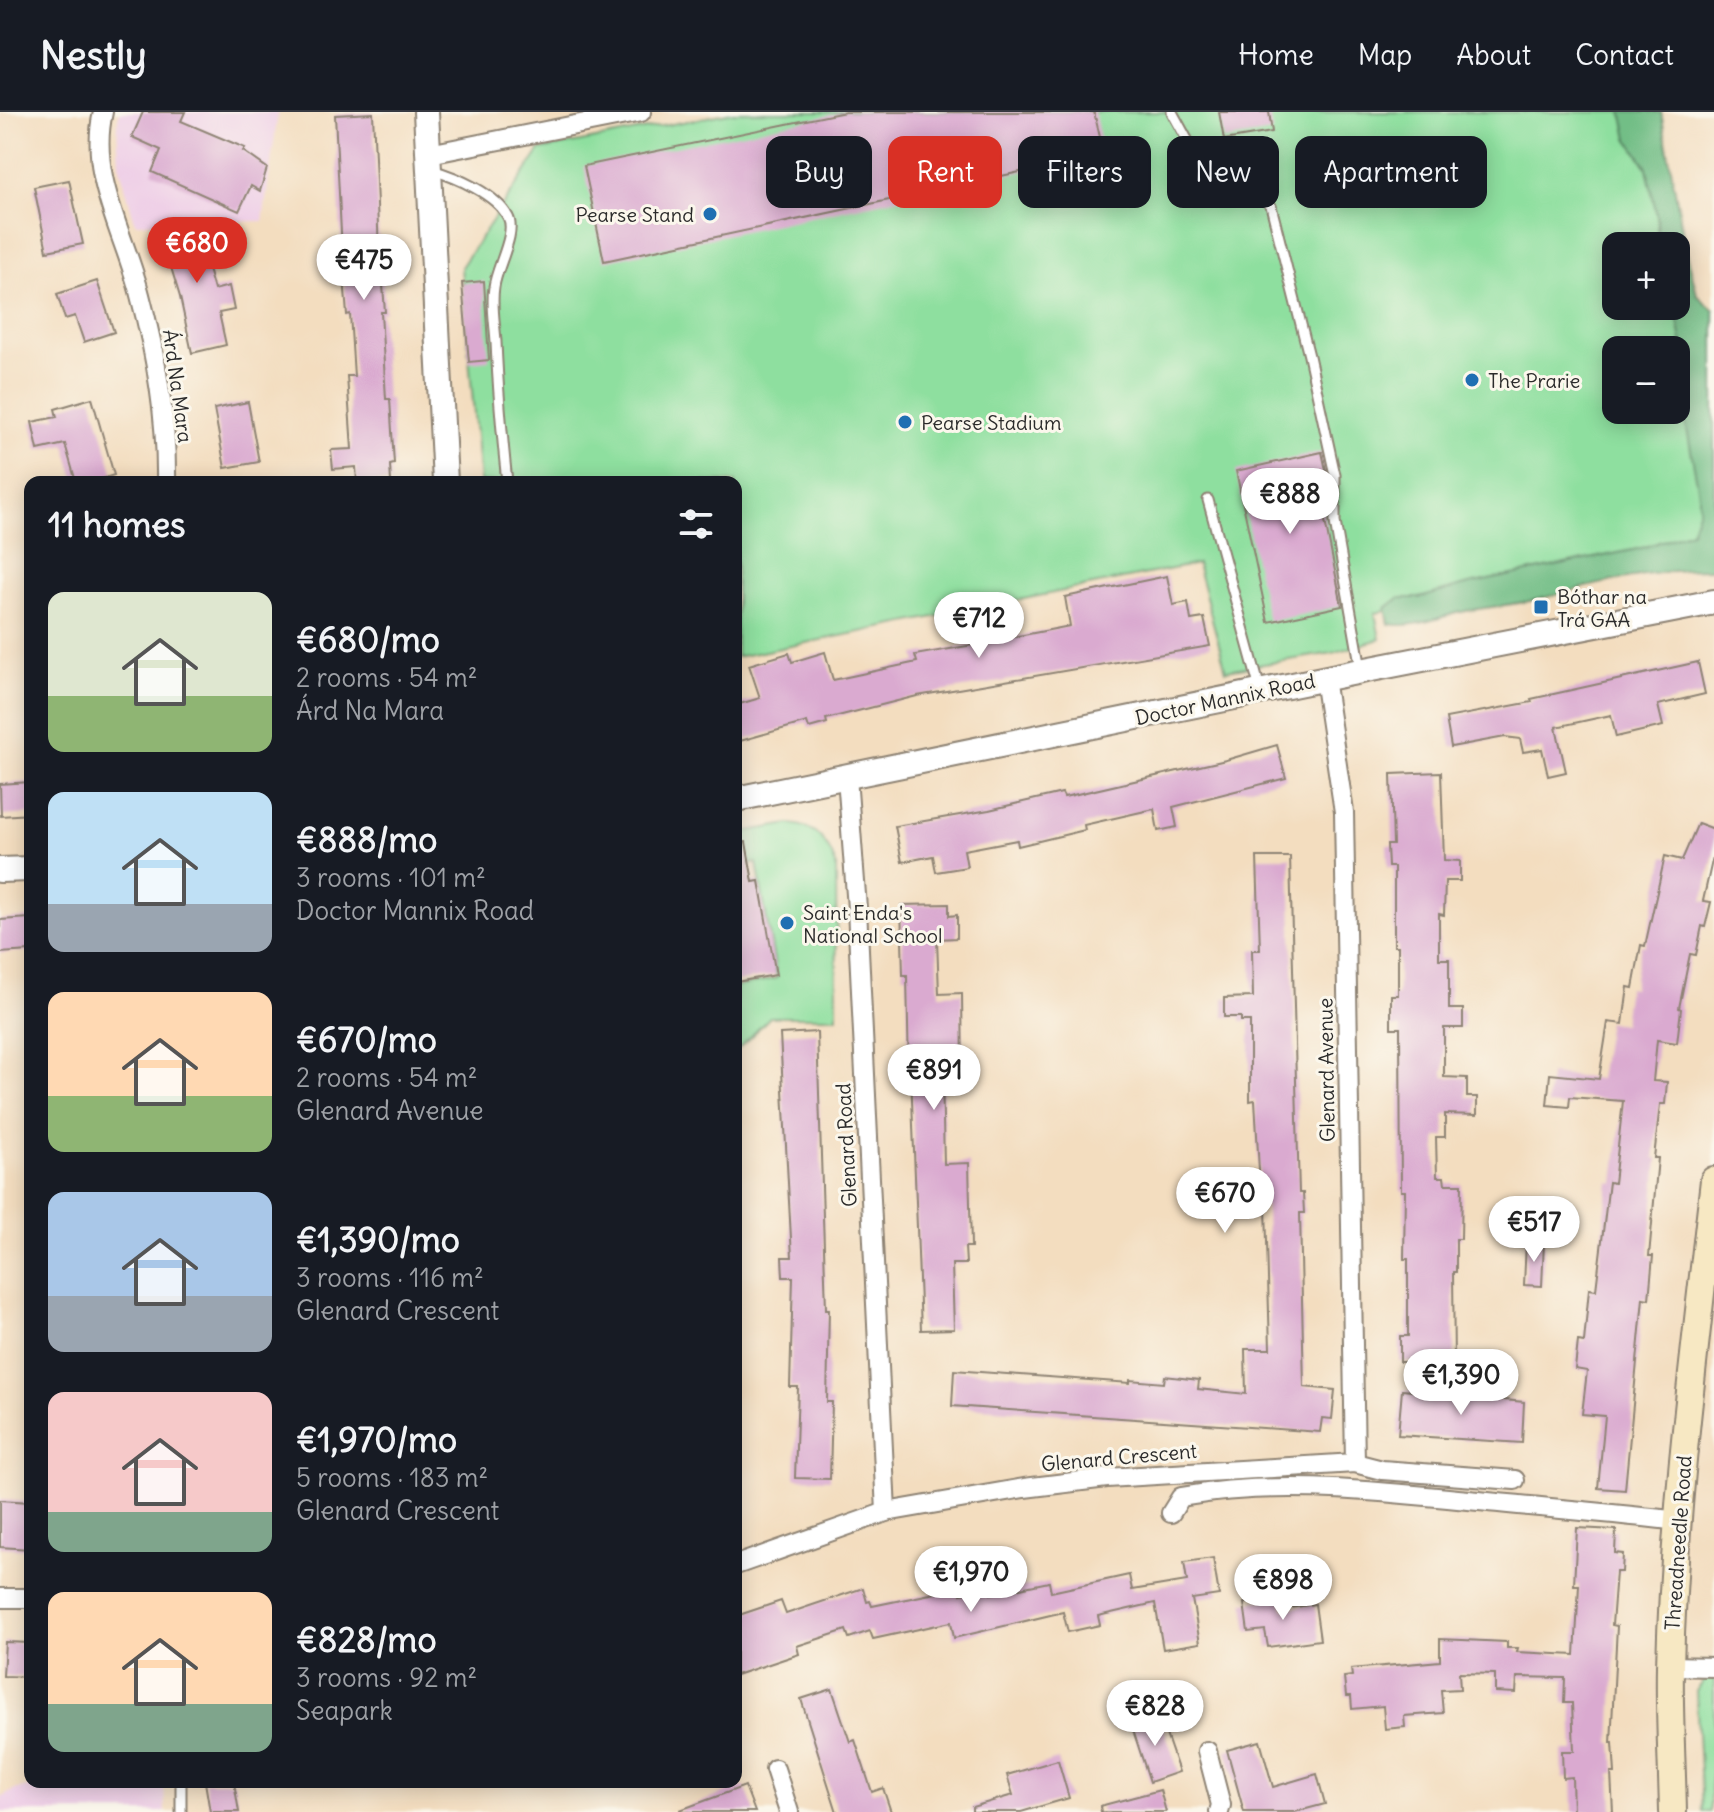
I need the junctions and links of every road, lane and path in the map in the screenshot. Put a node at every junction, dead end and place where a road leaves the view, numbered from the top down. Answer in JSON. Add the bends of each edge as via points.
{"nodes":[{"id":1,"x":103,"y":112,"type":"edge"},
{"id":2,"x":426,"y":112,"type":"edge"},
{"id":3,"x":641,"y":112,"type":"edge"},
{"id":4,"x":1172,"y":112,"type":"edge"},
{"id":5,"x":430,"y":161,"type":"junction"},
{"id":6,"x":166,"y":476,"type":"edge"},
{"id":7,"x":445,"y":476,"type":"edge"},
{"id":8,"x":506,"y":476,"type":"edge"},
{"id":9,"x":1208,"y":500,"type":"dead end"},
{"id":10,"x":1714,"y":602,"type":"edge"},
{"id":11,"x":1361,"y":671,"type":"junction"},
{"id":12,"x":1324,"y":678,"type":"junction"},
{"id":13,"x":1261,"y":692,"type":"junction"},
{"id":14,"x":847,"y":777,"type":"junction"},
{"id":15,"x":742,"y":798,"type":"edge"},
{"id":16,"x":24,"y":869,"type":"edge"},
{"id":17,"x":0,"y":870,"type":"edge"},
{"id":18,"x":1714,"y":1180,"type":"edge"},
{"id":19,"x":1355,"y":1463,"type":"junction"},
{"id":20,"x":1515,"y":1480,"type":"dead end"},
{"id":21,"x":886,"y":1512,"type":"junction"},
{"id":22,"x":1171,"y":1513,"type":"dead end"},
{"id":23,"x":1679,"y":1521,"type":"junction"},
{"id":24,"x":742,"y":1563,"type":"edge"},
{"id":25,"x":0,"y":1598,"type":"edge"},
{"id":26,"x":24,"y":1598,"type":"edge"},
{"id":27,"x":1670,"y":1666,"type":"junction"},
{"id":28,"x":1714,"y":1667,"type":"edge"},
{"id":29,"x":1207,"y":1751,"type":"dead end"},
{"id":30,"x":775,"y":1769,"type":"dead end"},
{"id":31,"x":181,"y":1788,"type":"edge"},
{"id":32,"x":181,"y":1812,"type":"edge"},
{"id":33,"x":789,"y":1812,"type":"edge"},
{"id":34,"x":1219,"y":1812,"type":"edge"},
{"id":35,"x":1673,"y":1812,"type":"edge"}],
"edges":[{"from":1,"to":6,"type":"street","name":"Árd Na Mara","via":[[100,157],[116,226],[140,292],[156,368]]},
{"from":2,"to":5,"type":"street"},
{"from":3,"to":5,"type":"street"},
{"from":4,"to":11,"type":"lane","via":[[1189,143],[1234,169],[1271,206],[1335,475],[1335,522]]},
{"from":5,"to":7,"type":"street"},
{"from":5,"to":8,"type":"lane","via":[[486,196],[510,220],[493,289]]},
{"from":9,"to":13,"type":"lane"},
{"from":10,"to":11,"type":"street","name":"Doctor Mannix Road"},
{"from":11,"to":12,"type":"street","name":"Doctor Mannix Road"},
{"from":12,"to":13,"type":"street","name":"Doctor Mannix Road"},
{"from":12,"to":19,"type":"street","name":"Glenard Avenue","via":[[1344,812]]},
{"from":13,"to":14,"type":"street","name":"Doctor Mannix Road"},
{"from":14,"to":15,"type":"street","name":"Doctor Mannix Road"},
{"from":14,"to":21,"type":"street","name":"Glenard Road"},
{"from":16,"to":17,"type":"street"},
{"from":18,"to":23,"type":"main road","name":"Threadneedle Road"},
{"from":19,"to":20,"type":"street","name":"Glenard Crescent","via":[[1382,1470]]},
{"from":19,"to":21,"type":"street","name":"Glenard Crescent","via":[[1107,1478]]},
{"from":21,"to":24,"type":"street","name":"Glenard Crescent"},
{"from":22,"to":23,"type":"street","via":[[1181,1497],[1211,1491],[1364,1490]]},
{"from":23,"to":27,"type":"main road","name":"Threadneedle Road"},
{"from":25,"to":26,"type":"street"},
{"from":27,"to":28,"type":"street"},
{"from":27,"to":35,"type":"main road","name":"Threadneedle Road"},
{"from":29,"to":34,"type":"street"},
{"from":30,"to":33,"type":"street"},
{"from":31,"to":32,"type":"lane"}]}
